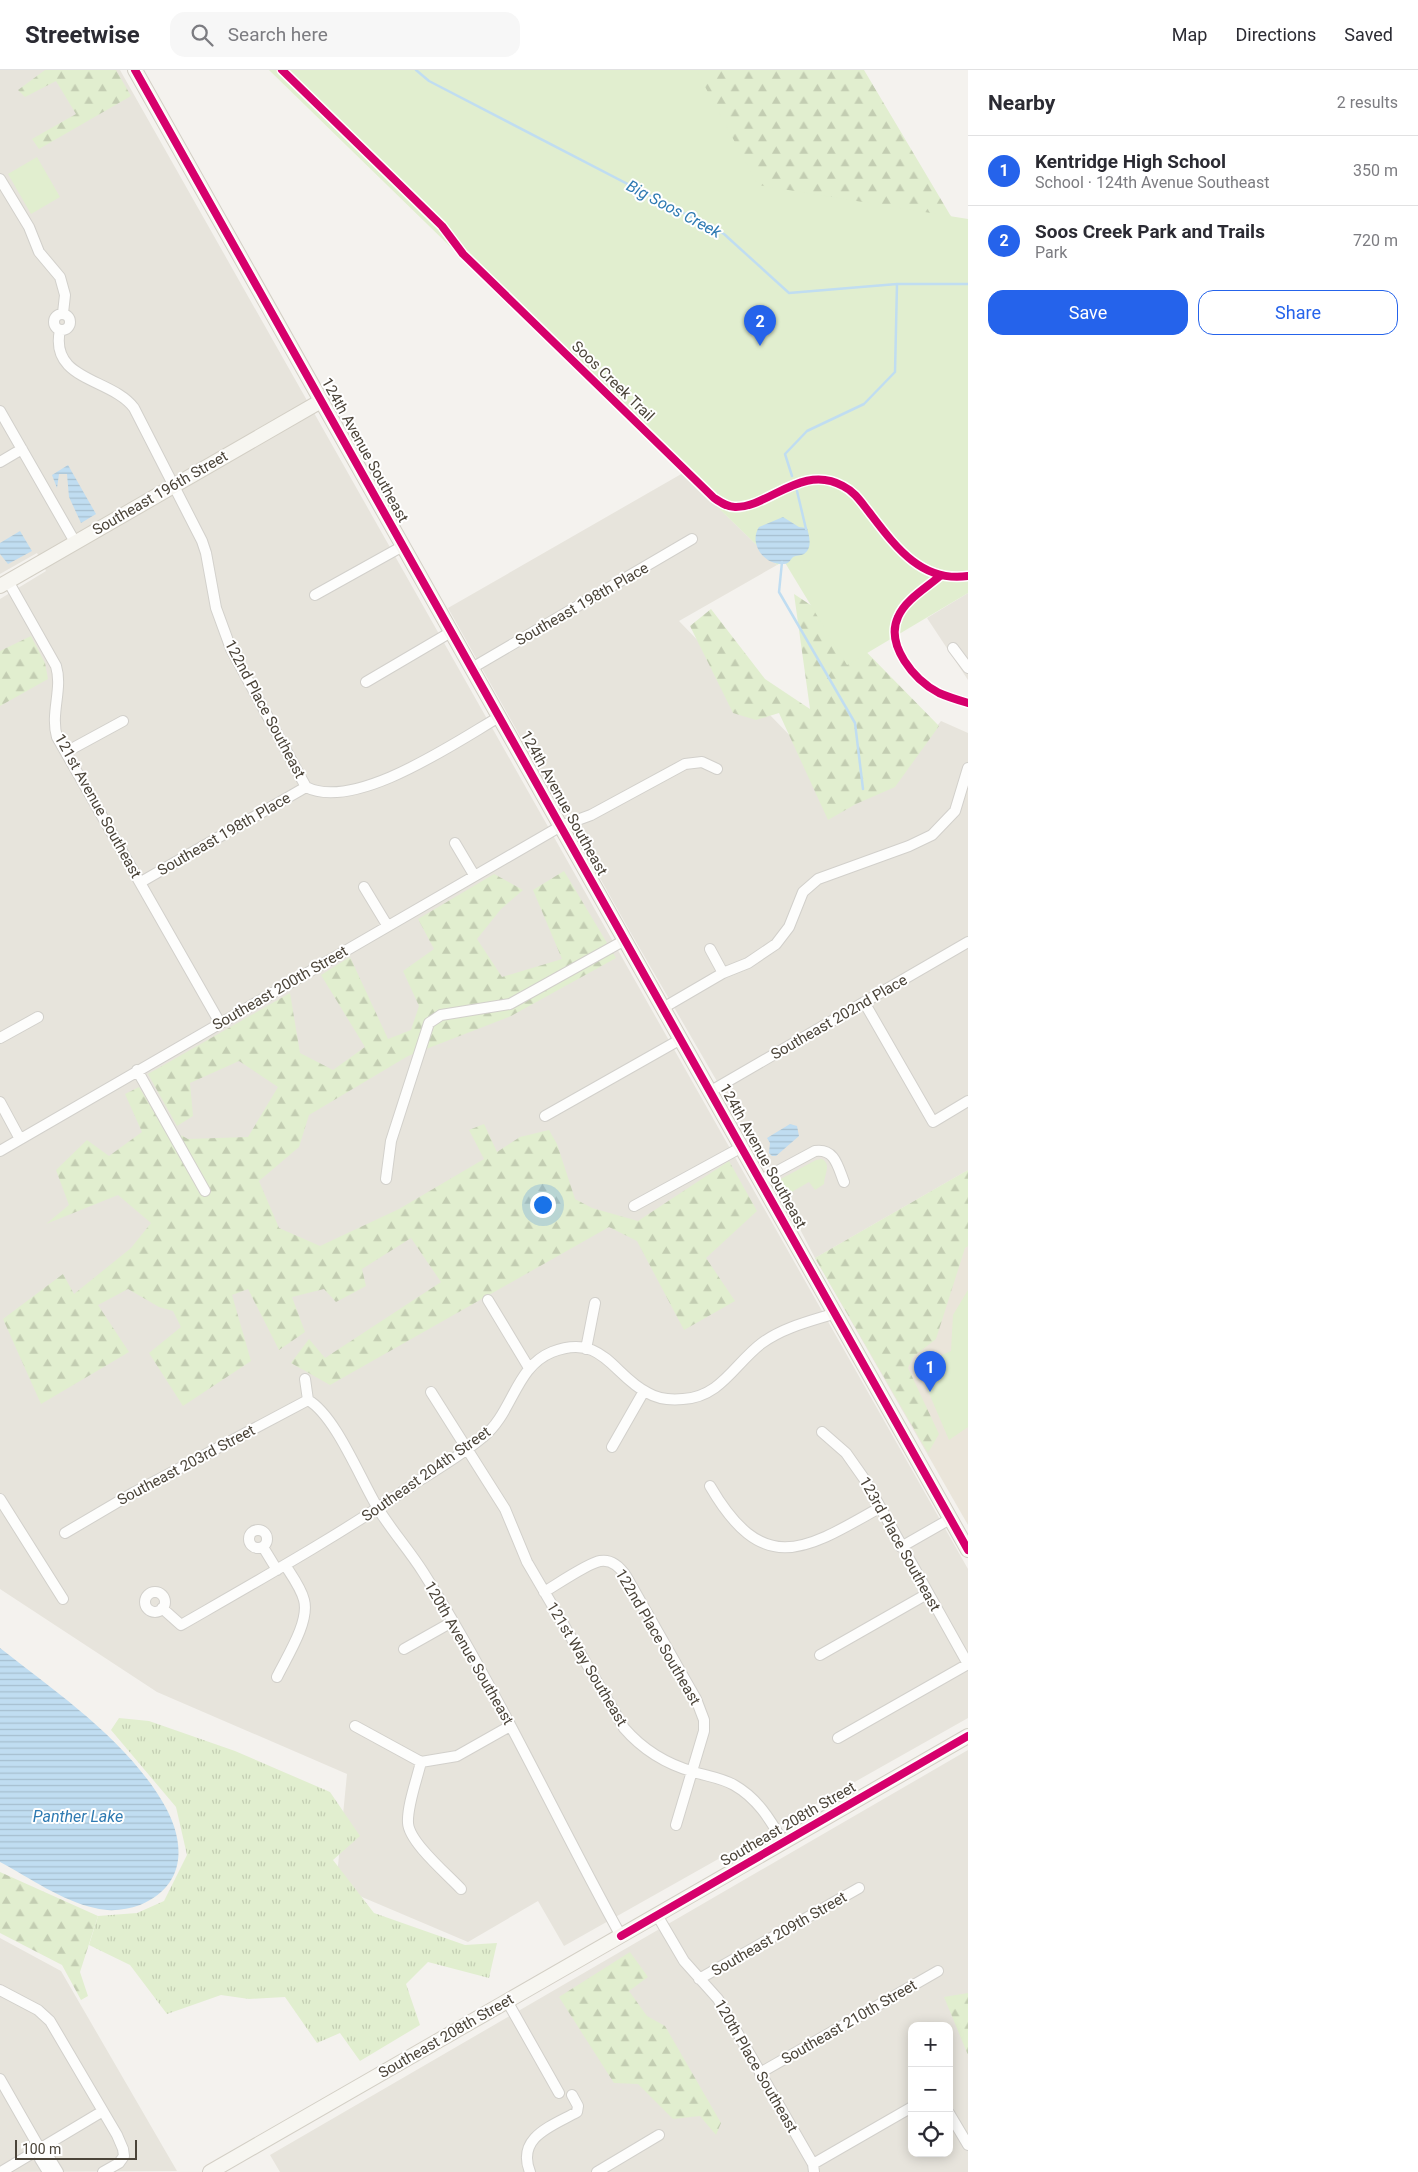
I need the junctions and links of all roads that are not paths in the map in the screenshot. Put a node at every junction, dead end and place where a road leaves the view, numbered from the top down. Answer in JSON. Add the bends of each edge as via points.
{"nodes":[{"id":1,"x":134,"y":70,"type":"edge"},
{"id":2,"x":0,"y":179,"type":"edge"},
{"id":3,"x":321,"y":401,"type":"junction"},
{"id":4,"x":0,"y":411,"type":"edge"},
{"id":5,"x":22,"y":449,"type":"junction"},
{"id":6,"x":0,"y":462,"type":"edge"},
{"id":7,"x":174,"y":484,"type":"junction"},
{"id":8,"x":692,"y":539,"type":"dead end"},
{"id":9,"x":75,"y":542,"type":"junction"},
{"id":10,"x":403,"y":546,"type":"junction"},
{"id":11,"x":4,"y":584,"type":"edge"},
{"id":12,"x":316,"y":595,"type":"dead end"},
{"id":13,"x":451,"y":632,"type":"junction"},
{"id":14,"x":953,"y":648,"type":"dead end"},
{"id":15,"x":472,"y":668,"type":"junction"},
{"id":16,"x":968,"y":668,"type":"edge"},
{"id":17,"x":366,"y":682,"type":"dead end"},
{"id":18,"x":500,"y":717,"type":"junction"},
{"id":19,"x":122,"y":721,"type":"dead end"},
{"id":20,"x":66,"y":752,"type":"junction"},
{"id":21,"x":968,"y":768,"type":"edge"},
{"id":22,"x":717,"y":769,"type":"dead end"},
{"id":23,"x":306,"y":787,"type":"junction"},
{"id":24,"x":561,"y":826,"type":"junction"},
{"id":25,"x":455,"y":843,"type":"dead end"},
{"id":26,"x":474,"y":875,"type":"junction"},
{"id":27,"x":141,"y":882,"type":"junction"},
{"id":28,"x":364,"y":887,"type":"dead end"},
{"id":29,"x":387,"y":925,"type":"junction"},
{"id":30,"x":625,"y":940,"type":"junction"},
{"id":31,"x":968,"y":943,"type":"edge"},
{"id":32,"x":710,"y":949,"type":"dead end"},
{"id":33,"x":724,"y":973,"type":"junction"},
{"id":34,"x":864,"y":1002,"type":"junction"},
{"id":35,"x":664,"y":1008,"type":"junction"},
{"id":36,"x":38,"y":1017,"type":"dead end"},
{"id":37,"x":220,"y":1022,"type":"junction"},
{"id":38,"x":0,"y":1038,"type":"edge"},
{"id":39,"x":681,"y":1039,"type":"junction"},
{"id":40,"x":137,"y":1070,"type":"junction"},
{"id":41,"x":711,"y":1091,"type":"junction"},
{"id":42,"x":0,"y":1102,"type":"edge"},
{"id":43,"x":968,"y":1102,"type":"edge"},
{"id":44,"x":545,"y":1116,"type":"dead end"},
{"id":45,"x":20,"y":1139,"type":"junction"},
{"id":46,"x":742,"y":1147,"type":"junction"},
{"id":47,"x":0,"y":1151,"type":"edge"},
{"id":48,"x":386,"y":1179,"type":"dead end"},
{"id":49,"x":761,"y":1180,"type":"junction"},
{"id":50,"x":844,"y":1182,"type":"dead end"},
{"id":51,"x":205,"y":1191,"type":"dead end"},
{"id":52,"x":634,"y":1206,"type":"dead end"},
{"id":53,"x":488,"y":1300,"type":"dead end"},
{"id":54,"x":595,"y":1303,"type":"dead end"},
{"id":55,"x":836,"y":1313,"type":"junction"},
{"id":56,"x":586,"y":1349,"type":"junction"},
{"id":57,"x":529,"y":1368,"type":"junction"},
{"id":58,"x":305,"y":1379,"type":"dead end"},
{"id":59,"x":644,"y":1391,"type":"junction"},
{"id":60,"x":431,"y":1392,"type":"dead end"},
{"id":61,"x":308,"y":1400,"type":"junction"},
{"id":62,"x":822,"y":1432,"type":"dead end"},
{"id":63,"x":612,"y":1447,"type":"dead end"},
{"id":64,"x":468,"y":1449,"type":"junction"},
{"id":65,"x":710,"y":1486,"type":"dead end"},
{"id":66,"x":0,"y":1499,"type":"edge"},
{"id":67,"x":880,"y":1508,"type":"junction"},
{"id":68,"x":378,"y":1509,"type":"junction"},
{"id":69,"x":950,"y":1519,"type":"junction"},
{"id":70,"x":65,"y":1533,"type":"dead end"},
{"id":71,"x":263,"y":1547,"type":"dead end"},
{"id":72,"x":901,"y":1547,"type":"junction"},
{"id":73,"x":968,"y":1550,"type":"edge"},
{"id":74,"x":281,"y":1567,"type":"junction"},
{"id":75,"x":544,"y":1592,"type":"junction"},
{"id":76,"x":927,"y":1594,"type":"junction"},
{"id":77,"x":63,"y":1599,"type":"dead end"},
{"id":78,"x":162,"y":1608,"type":"dead end"},
{"id":79,"x":452,"y":1622,"type":"junction"},
{"id":80,"x":404,"y":1650,"type":"dead end"},
{"id":81,"x":820,"y":1655,"type":"dead end"},
{"id":82,"x":968,"y":1664,"type":"edge"},
{"id":83,"x":277,"y":1678,"type":"dead end"},
{"id":84,"x":356,"y":1726,"type":"dead end"},
{"id":85,"x":510,"y":1726,"type":"junction"},
{"id":86,"x":968,"y":1736,"type":"edge"},
{"id":87,"x":838,"y":1738,"type":"dead end"},
{"id":88,"x":421,"y":1762,"type":"junction"},
{"id":89,"x":691,"y":1771,"type":"junction"},
{"id":90,"x":676,"y":1825,"type":"dead end"},
{"id":91,"x":783,"y":1842,"type":"junction"},
{"id":92,"x":859,"y":1888,"type":"dead end"},
{"id":93,"x":461,"y":1889,"type":"dead end"},
{"id":94,"x":657,"y":1916,"type":"junction"},
{"id":95,"x":621,"y":1936,"type":"junction"},
{"id":96,"x":938,"y":1971,"type":"dead end"},
{"id":97,"x":699,"y":1979,"type":"junction"},
{"id":98,"x":0,"y":1990,"type":"edge"},
{"id":99,"x":506,"y":2001,"type":"junction"},
{"id":100,"x":760,"y":2072,"type":"junction"},
{"id":101,"x":0,"y":2079,"type":"edge"},
{"id":102,"x":559,"y":2093,"type":"dead end"},
{"id":103,"x":572,"y":2095,"type":"dead end"},
{"id":104,"x":908,"y":2109,"type":"edge"},
{"id":105,"x":104,"y":2111,"type":"junction"},
{"id":106,"x":953,"y":2119,"type":"edge"},
{"id":107,"x":660,"y":2135,"type":"dead end"},
{"id":108,"x":968,"y":2145,"type":"edge"},
{"id":109,"x":40,"y":2149,"type":"junction"},
{"id":110,"x":814,"y":2168,"type":"edge"},
{"id":111,"x":1,"y":2172,"type":"edge"},
{"id":112,"x":48,"y":2172,"type":"edge"},
{"id":113,"x":58,"y":2172,"type":"edge"},
{"id":114,"x":103,"y":2172,"type":"edge"},
{"id":115,"x":210,"y":2172,"type":"edge"},
{"id":116,"x":530,"y":2172,"type":"edge"},
{"id":117,"x":597,"y":2172,"type":"edge"}],
"edges":[{"from":1,"to":3,"type":"street","name":"124th Avenue Southeast"},
{"from":2,"to":7,"type":"street","name":"122nd Place Southeast","via":[[29,227],[39,252],[60,277],[65,295],[64,313],[70,318],[68,328],[60,330],[60,353],[76,373],[126,397]]},
{"from":3,"to":7,"type":"street","name":"Southeast 196th Street"},
{"from":3,"to":10,"type":"street","name":"124th Avenue Southeast"},
{"from":4,"to":5,"type":"street"},
{"from":5,"to":6,"type":"street"},
{"from":5,"to":9,"type":"street"},
{"from":7,"to":9,"type":"street","name":"Southeast 196th Street"},
{"from":7,"to":23,"type":"street","name":"122nd Place Southeast","via":[[206,553],[216,608],[231,649]]},
{"from":8,"to":15,"type":"street","name":"Southeast 198th Place"},
{"from":9,"to":11,"type":"street","name":"Southeast 196th Street"},
{"from":10,"to":12,"type":"street"},
{"from":10,"to":13,"type":"street","name":"124th Avenue Southeast"},
{"from":11,"to":20,"type":"street","name":"121st Avenue Southeast","via":[[56,666],[59,679],[54,727]]},
{"from":13,"to":15,"type":"street","name":"124th Avenue Southeast"},
{"from":13,"to":17,"type":"street"},
{"from":14,"to":16,"type":"street"},
{"from":15,"to":18,"type":"street","name":"124th Avenue Southeast"},
{"from":18,"to":23,"type":"street","via":[[407,769],[369,786],[335,793]]},
{"from":18,"to":24,"type":"street","name":"124th Avenue Southeast"},
{"from":19,"to":20,"type":"street"},
{"from":20,"to":27,"type":"street","name":"121st Avenue Southeast"},
{"from":21,"to":33,"type":"street","via":[[955,811],[932,835],[818,879],[803,892],[789,927],[776,944],[748,963]]},
{"from":22,"to":24,"type":"street","name":"Southeast 200th Street","via":[[702,762],[685,764],[591,815]]},
{"from":23,"to":27,"type":"street","name":"Southeast 198th Place"},
{"from":24,"to":26,"type":"street","name":"Southeast 200th Street"},
{"from":24,"to":30,"type":"street","name":"124th Avenue Southeast"},
{"from":25,"to":26,"type":"street"},
{"from":26,"to":29,"type":"street","name":"Southeast 200th Street"},
{"from":27,"to":37,"type":"street","name":"121st Avenue Southeast"},
{"from":28,"to":29,"type":"street"},
{"from":29,"to":37,"type":"street","name":"Southeast 200th Street"},
{"from":30,"to":35,"type":"street","name":"124th Avenue Southeast"},
{"from":30,"to":48,"type":"street","via":[[510,1004],[441,1015],[428,1023],[391,1141]]},
{"from":31,"to":34,"type":"street","name":"Southeast 202nd Place"},
{"from":32,"to":33,"type":"street"},
{"from":33,"to":35,"type":"street"},
{"from":34,"to":41,"type":"street","name":"Southeast 202nd Place"},
{"from":34,"to":43,"type":"street","via":[[933,1122]]},
{"from":35,"to":39,"type":"street","name":"124th Avenue Southeast"},
{"from":36,"to":38,"type":"street"},
{"from":37,"to":40,"type":"street","name":"Southeast 200th Street"},
{"from":39,"to":41,"type":"street","name":"124th Avenue Southeast"},
{"from":39,"to":44,"type":"street"},
{"from":40,"to":45,"type":"street","name":"Southeast 200th Street"},
{"from":40,"to":51,"type":"street"},
{"from":41,"to":46,"type":"street","name":"124th Avenue Southeast"},
{"from":42,"to":45,"type":"street"},
{"from":45,"to":47,"type":"street","name":"Southeast 200th Street"},
{"from":46,"to":49,"type":"street","name":"124th Avenue Southeast"},
{"from":46,"to":52,"type":"street"},
{"from":49,"to":50,"type":"street","via":[[822,1150],[829,1152],[837,1162]]},
{"from":49,"to":55,"type":"street","name":"124th Avenue Southeast"},
{"from":53,"to":57,"type":"street"},
{"from":54,"to":56,"type":"street"},
{"from":55,"to":59,"type":"street","name":"Southeast 204th Street","via":[[781,1332],[763,1342],[725,1381],[705,1395],[673,1399]]},
{"from":55,"to":69,"type":"street","name":"124th Avenue Southeast"},
{"from":56,"to":57,"type":"street","name":"Southeast 204th Street","via":[[559,1350],[543,1356]]},
{"from":56,"to":59,"type":"street","name":"Southeast 204th Street","via":[[602,1354]]},
{"from":57,"to":64,"type":"street","name":"Southeast 204th Street","via":[[502,1417],[491,1431]]},
{"from":58,"to":61,"type":"street"},
{"from":59,"to":63,"type":"street"},
{"from":60,"to":64,"type":"street","name":"121st Way Southeast"},
{"from":61,"to":68,"type":"street","name":"120th Avenue Southeast","via":[[329,1420]]},
{"from":61,"to":70,"type":"street","name":"Southeast 203rd Street"},
{"from":62,"to":67,"type":"street","name":"123rd Place Southeast","via":[[850,1458]]},
{"from":64,"to":68,"type":"street","name":"Southeast 204th Street"},
{"from":64,"to":75,"type":"street","name":"121st Way Southeast","via":[[505,1509],[527,1562]]},
{"from":65,"to":67,"type":"street","via":[[738,1527],[775,1546],[790,1547],[818,1541]]},
{"from":66,"to":77,"type":"street"},
{"from":67,"to":72,"type":"street","name":"123rd Place Southeast"},
{"from":68,"to":74,"type":"street","name":"Southeast 204th Street"},
{"from":68,"to":79,"type":"street","name":"120th Avenue Southeast","via":[[423,1572]]},
{"from":69,"to":72,"type":"street"},
{"from":69,"to":73,"type":"street","name":"124th Avenue Southeast"},
{"from":71,"to":74,"type":"street"},
{"from":72,"to":76,"type":"street","name":"123rd Place Southeast"},
{"from":74,"to":78,"type":"street","name":"Southeast 204th Street","via":[[181,1625]]},
{"from":74,"to":83,"type":"street","via":[[300,1591],[305,1608],[302,1624]]},
{"from":75,"to":89,"type":"street","name":"121st Way Southeast","via":[[624,1728],[657,1757]]},
{"from":75,"to":89,"type":"street","name":"122nd Place Southeast","via":[[600,1561],[615,1564],[622,1571],[696,1699],[705,1725]]},
{"from":76,"to":81,"type":"street"},
{"from":76,"to":82,"type":"street","name":"123rd Place Southeast"},
{"from":79,"to":80,"type":"street"},
{"from":79,"to":85,"type":"street","name":"120th Avenue Southeast"},
{"from":82,"to":87,"type":"street"},
{"from":84,"to":88,"type":"street"},
{"from":85,"to":88,"type":"street","via":[[457,1756]]},
{"from":85,"to":95,"type":"street","name":"120th Avenue Southeast"},
{"from":86,"to":91,"type":"street","name":"Southeast 208th Street"},
{"from":88,"to":93,"type":"street","via":[[408,1817],[409,1829]]},
{"from":89,"to":90,"type":"street","name":"122nd Place Southeast"},
{"from":89,"to":91,"type":"street","name":"121st Way Southeast","via":[[733,1784],[750,1796],[769,1818]]},
{"from":91,"to":94,"type":"street","name":"Southeast 208th Street"},
{"from":92,"to":97,"type":"street","name":"Southeast 209th Street"},
{"from":94,"to":95,"type":"street","name":"Southeast 208th Street"},
{"from":94,"to":97,"type":"street","name":"120th Place Southeast"},
{"from":95,"to":99,"type":"street","name":"Southeast 208th Street"},
{"from":96,"to":100,"type":"street","name":"Southeast 210th Street"},
{"from":97,"to":100,"type":"street","name":"120th Place Southeast","via":[[718,1999]]},
{"from":98,"to":105,"type":"street","via":[[38,2010],[50,2021]]},
{"from":99,"to":102,"type":"street"},
{"from":99,"to":115,"type":"street","name":"Southeast 208th Street"},
{"from":100,"to":110,"type":"street","name":"120th Place Southeast"},
{"from":101,"to":109,"type":"street"},
{"from":103,"to":116,"type":"street","via":[[578,2106],[577,2112],[530,2142],[526,2158]]},
{"from":104,"to":110,"type":"street"},
{"from":105,"to":109,"type":"street"},
{"from":105,"to":114,"type":"street","via":[[121,2142],[124,2155]]},
{"from":106,"to":108,"type":"street"},
{"from":107,"to":117,"type":"street"},
{"from":109,"to":111,"type":"street"},
{"from":109,"to":112,"type":"street","via":[[40,2159]]},
{"from":109,"to":113,"type":"street","via":[[48,2154]]}]}
